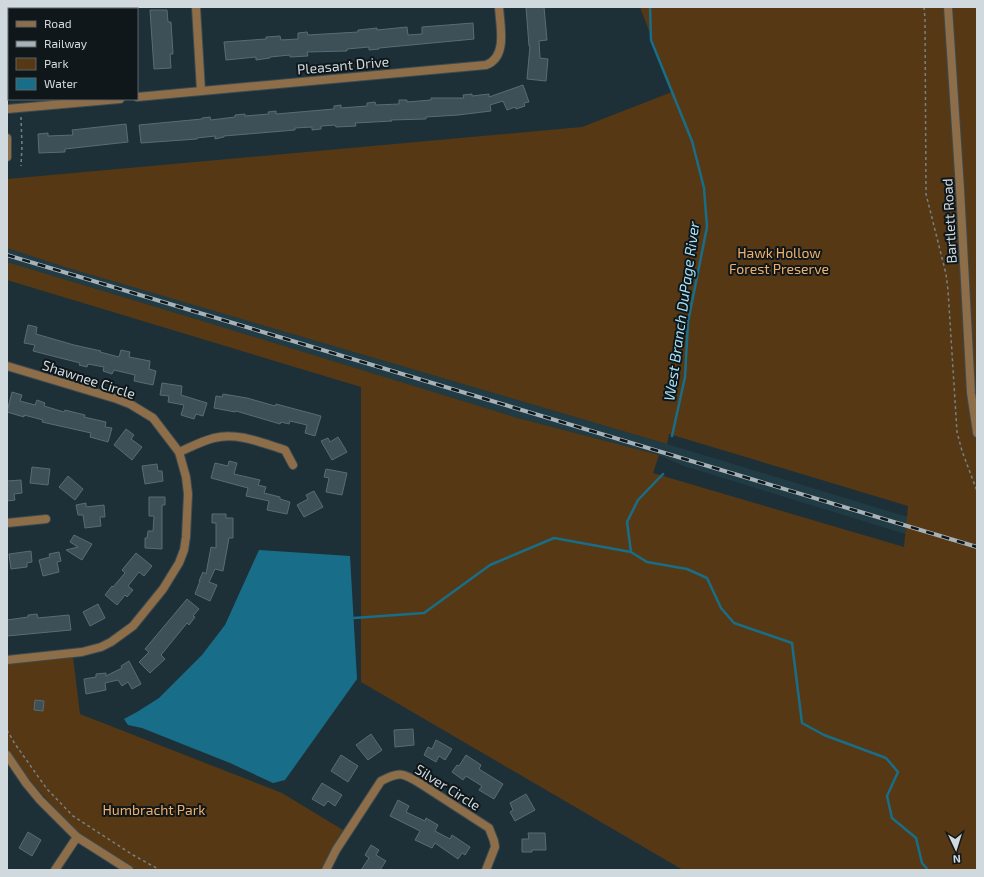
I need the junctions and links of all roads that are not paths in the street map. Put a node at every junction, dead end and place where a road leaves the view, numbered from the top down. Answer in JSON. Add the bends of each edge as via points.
{"nodes":[{"id":1,"x":196,"y":7,"type":"edge"},
{"id":2,"x":499,"y":7,"type":"edge"},
{"id":3,"x":948,"y":7,"type":"edge"},
{"id":4,"x":201,"y":91,"type":"junction"},
{"id":5,"x":138,"y":97,"type":"edge"},
{"id":6,"x":110,"y":100,"type":"edge"},
{"id":7,"x":7,"y":110,"type":"edge"},
{"id":8,"x":7,"y":138,"type":"edge"},
{"id":9,"x":7,"y":157,"type":"edge"},
{"id":10,"x":7,"y":366,"type":"edge"},
{"id":11,"x":977,"y":433,"type":"edge"},
{"id":12,"x":179,"y":452,"type":"junction"},
{"id":13,"x":292,"y":465,"type":"dead end"},
{"id":14,"x":46,"y":519,"type":"dead end"},
{"id":15,"x":7,"y":523,"type":"edge"},
{"id":16,"x":7,"y":660,"type":"edge"},
{"id":17,"x":7,"y":755,"type":"edge"},
{"id":18,"x":77,"y":837,"type":"junction"},
{"id":19,"x":55,"y":870,"type":"edge"},
{"id":20,"x":129,"y":870,"type":"edge"},
{"id":21,"x":326,"y":870,"type":"edge"},
{"id":22,"x":486,"y":870,"type":"edge"}],
"edges":[{"from":1,"to":4,"type":"street"},
{"from":2,"to":4,"type":"street","name":"Pleasant Drive","via":[[501,49],[495,61],[486,65]]},
{"from":3,"to":11,"type":"street","name":"Bartlett Road","via":[[971,393]]},
{"from":4,"to":5,"type":"street","name":"Pleasant Drive"},
{"from":6,"to":7,"type":"street"},
{"from":8,"to":9,"type":"street"},
{"from":10,"to":12,"type":"street","name":"Shawnee Circle","via":[[130,404],[153,418]]},
{"from":12,"to":13,"type":"street","via":[[213,438],[242,437],[285,450]]},
{"from":12,"to":16,"type":"street","name":"Shawnee Circle","via":[[188,494],[184,550],[176,570],[133,626],[111,642],[91,650]]},
{"from":14,"to":15,"type":"street"},
{"from":17,"to":18,"type":"street","via":[[40,800]]},
{"from":18,"to":19,"type":"street"},
{"from":18,"to":20,"type":"street"},
{"from":21,"to":22,"type":"street","name":"Silver Circle","via":[[380,781],[398,774],[421,784],[489,828],[495,847]]}]}
